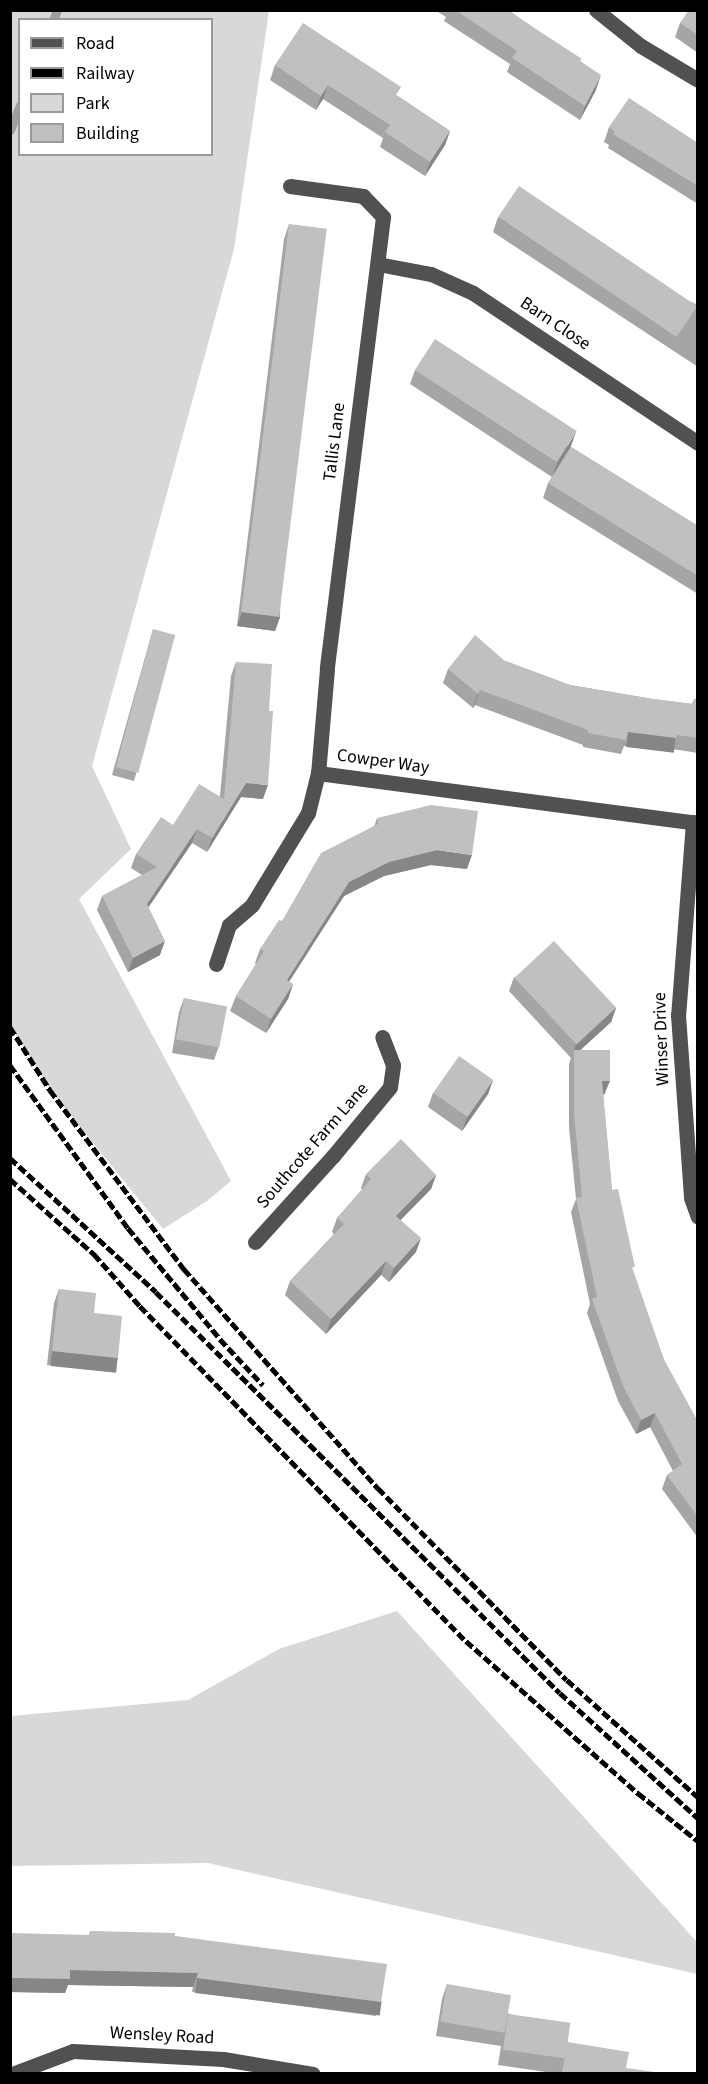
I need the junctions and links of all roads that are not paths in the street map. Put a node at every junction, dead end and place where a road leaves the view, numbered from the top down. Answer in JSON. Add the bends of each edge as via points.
{"nodes":[{"id":1,"x":596,"y":10,"type":"edge"},
{"id":2,"x":698,"y":80,"type":"edge"},
{"id":3,"x":290,"y":186,"type":"dead end"},
{"id":4,"x":378,"y":264,"type":"junction"},
{"id":5,"x":698,"y":443,"type":"edge"},
{"id":6,"x":318,"y":773,"type":"junction"},
{"id":7,"x":695,"y":823,"type":"edge"},
{"id":8,"x":216,"y":964,"type":"dead end"},
{"id":9,"x":382,"y":1037,"type":"dead end"},
{"id":10,"x":698,"y":1217,"type":"edge"},
{"id":11,"x":255,"y":1242,"type":"dead end"},
{"id":12,"x":12,"y":2073,"type":"edge"},
{"id":13,"x":313,"y":2073,"type":"edge"}],
"edges":[{"from":1,"to":2,"type":"street","via":[[641,46]]},
{"from":3,"to":4,"type":"street","name":"Tallis Lane","via":[[363,196],[383,217]]},
{"from":4,"to":5,"type":"street","name":"Barn Close","via":[[431,274],[473,293]]},
{"from":4,"to":6,"type":"street","name":"Tallis Lane"},
{"from":6,"to":7,"type":"street","name":"Cowper Way"},
{"from":6,"to":8,"type":"street","name":"Cowper Way","via":[[308,813],[252,905],[229,925]]},
{"from":7,"to":10,"type":"street","name":"Winser Drive","via":[[678,1015],[692,1198]]},
{"from":9,"to":11,"type":"street","name":"Southcote Farm Lane","via":[[393,1065],[390,1087]]},
{"from":12,"to":13,"type":"street","name":"Wensley Road","via":[[73,2051],[223,2059]]}]}
